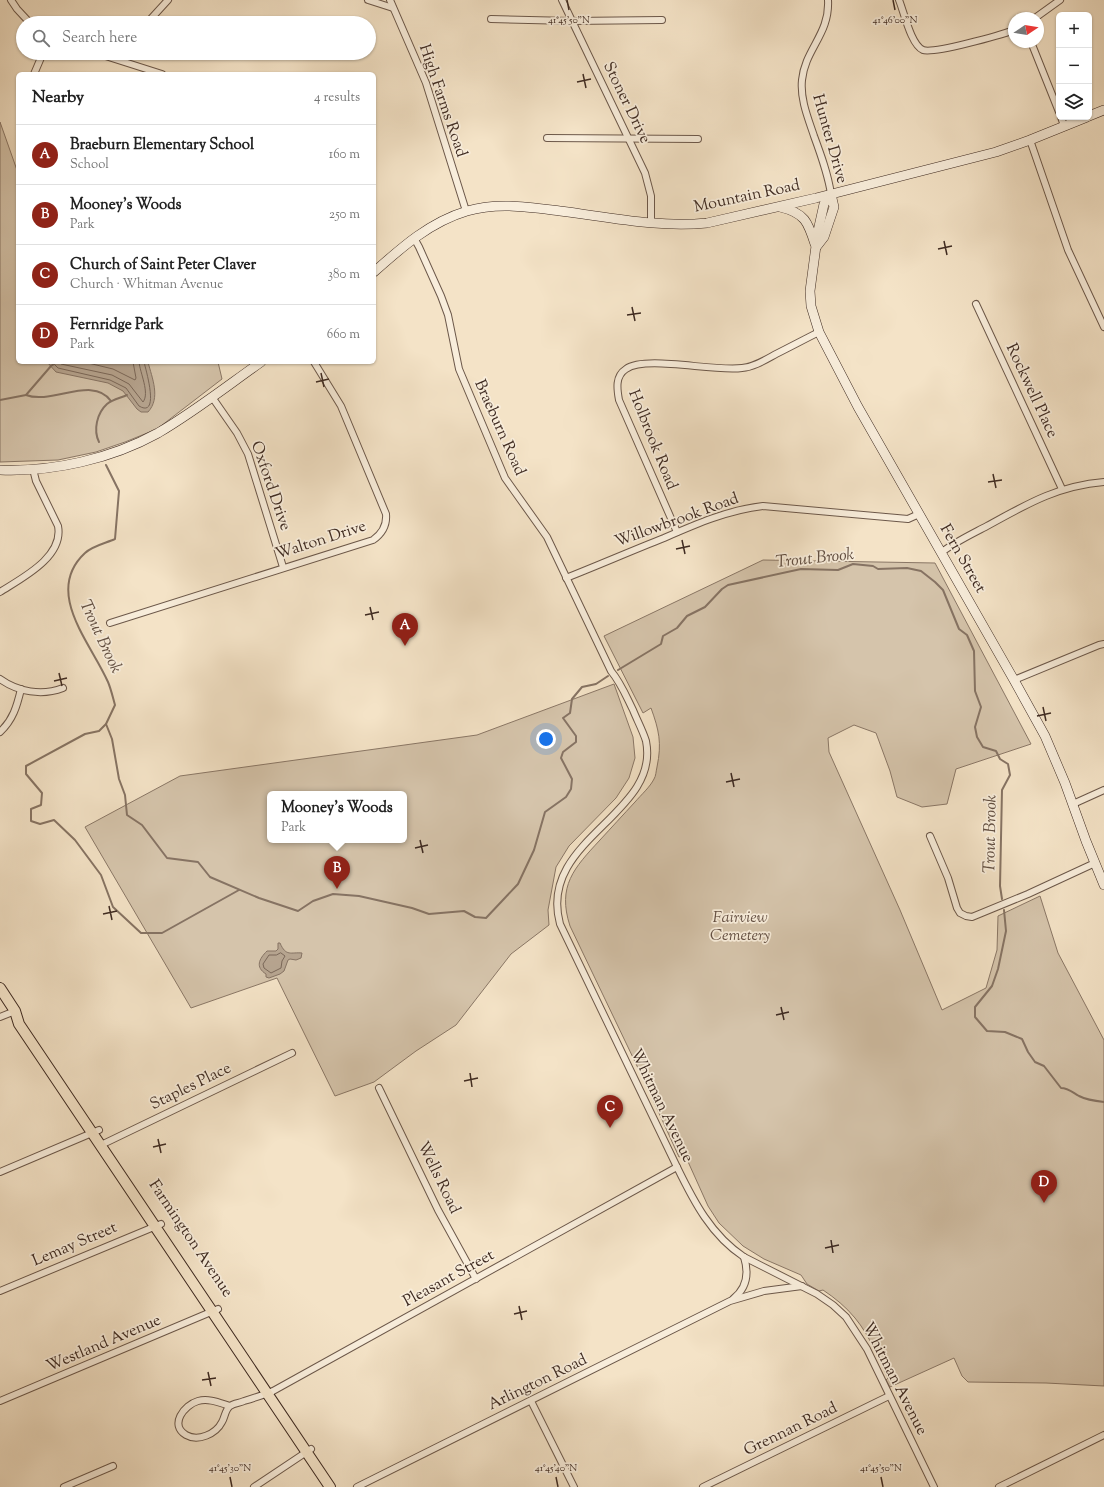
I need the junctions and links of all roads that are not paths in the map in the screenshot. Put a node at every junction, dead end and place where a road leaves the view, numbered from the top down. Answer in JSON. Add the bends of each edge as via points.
{"nodes":[{"id":1,"x":11,"y":0,"type":"edge"},
{"id":2,"x":168,"y":0,"type":"edge"},
{"id":3,"x":368,"y":0,"type":"edge"},
{"id":4,"x":390,"y":0,"type":"edge"},
{"id":5,"x":562,"y":0,"type":"edge"},
{"id":6,"x":828,"y":0,"type":"edge"},
{"id":7,"x":899,"y":0,"type":"edge"},
{"id":8,"x":1060,"y":0,"type":"edge"},
{"id":9,"x":393,"y":8,"type":"junction"},
{"id":10,"x":1043,"y":12,"type":"edge"},
{"id":11,"x":24,"y":16,"type":"edge"},
{"id":12,"x":153,"y":16,"type":"edge"},
{"id":13,"x":491,"y":19,"type":"dead end"},
{"id":14,"x":662,"y":20,"type":"dead end"},
{"id":15,"x":571,"y":21,"type":"junction"},
{"id":16,"x":1008,"y":32,"type":"edge"},
{"id":17,"x":1033,"y":48,"type":"edge"},
{"id":18,"x":40,"y":60,"type":"edge"},
{"id":19,"x":119,"y":60,"type":"edge"},
{"id":20,"x":35,"y":72,"type":"edge"},
{"id":21,"x":156,"y":72,"type":"edge"},
{"id":22,"x":1056,"y":104,"type":"edge"},
{"id":23,"x":1104,"y":110,"type":"edge"},
{"id":24,"x":1092,"y":115,"type":"edge"},
{"id":25,"x":1062,"y":120,"type":"edge"},
{"id":26,"x":1080,"y":120,"type":"edge"},
{"id":27,"x":1064,"y":126,"type":"junction"},
{"id":28,"x":547,"y":138,"type":"dead end"},
{"id":29,"x":630,"y":139,"type":"junction"},
{"id":30,"x":698,"y":139,"type":"dead end"},
{"id":31,"x":1030,"y":140,"type":"junction"},
{"id":32,"x":831,"y":194,"type":"junction"},
{"id":33,"x":779,"y":207,"type":"junction"},
{"id":34,"x":466,"y":212,"type":"junction"},
{"id":35,"x":650,"y":222,"type":"junction"},
{"id":36,"x":414,"y":238,"type":"junction"},
{"id":37,"x":816,"y":247,"type":"junction"},
{"id":38,"x":376,"y":270,"type":"edge"},
{"id":39,"x":976,"y":304,"type":"dead end"},
{"id":40,"x":1104,"y":327,"type":"edge"},
{"id":41,"x":819,"y":332,"type":"junction"},
{"id":42,"x":258,"y":364,"type":"edge"},
{"id":43,"x":315,"y":364,"type":"edge"},
{"id":44,"x":212,"y":397,"type":"junction"},
{"id":45,"x":33,"y":469,"type":"junction"},
{"id":46,"x":0,"y":470,"type":"edge"},
{"id":47,"x":1104,"y":482,"type":"edge"},
{"id":48,"x":1062,"y":489,"type":"junction"},
{"id":49,"x":919,"y":514,"type":"junction"},
{"id":50,"x":677,"y":532,"type":"junction"},
{"id":51,"x":942,"y":552,"type":"junction"},
{"id":52,"x":283,"y":567,"type":"junction"},
{"id":53,"x":566,"y":578,"type":"junction"},
{"id":54,"x":0,"y":592,"type":"edge"},
{"id":55,"x":110,"y":623,"type":"dead end"},
{"id":56,"x":1104,"y":644,"type":"edge"},
{"id":57,"x":0,"y":679,"type":"edge"},
{"id":58,"x":1014,"y":680,"type":"junction"},
{"id":59,"x":619,"y":681,"type":"joint"},
{"id":60,"x":63,"y":688,"type":"dead end"},
{"id":61,"x":21,"y":689,"type":"junction"},
{"id":62,"x":0,"y":732,"type":"edge"},
{"id":63,"x":1104,"y":790,"type":"edge"},
{"id":64,"x":1073,"y":804,"type":"junction"},
{"id":65,"x":930,"y":836,"type":"dead end"},
{"id":66,"x":1095,"y":863,"type":"junction"},
{"id":67,"x":1104,"y":885,"type":"edge"},
{"id":68,"x":0,"y":988,"type":"edge"},
{"id":69,"x":15,"y":1011,"type":"junction"},
{"id":70,"x":0,"y":1017,"type":"edge"},
{"id":71,"x":292,"y":1053,"type":"dead end"},
{"id":72,"x":379,"y":1088,"type":"dead end"},
{"id":73,"x":96,"y":1132,"type":"junction"},
{"id":74,"x":104,"y":1143,"type":"junction"},
{"id":75,"x":677,"y":1167,"type":"junction"},
{"id":76,"x":0,"y":1172,"type":"edge"},
{"id":77,"x":158,"y":1225,"type":"junction"},
{"id":78,"x":744,"y":1257,"type":"junction"},
{"id":79,"x":476,"y":1279,"type":"junction"},
{"id":80,"x":802,"y":1286,"type":"junction"},
{"id":81,"x":0,"y":1291,"type":"edge"},
{"id":82,"x":730,"y":1301,"type":"junction"},
{"id":83,"x":216,"y":1311,"type":"junction"},
{"id":84,"x":270,"y":1393,"type":"junction"},
{"id":85,"x":890,"y":1396,"type":"junction"},
{"id":86,"x":0,"y":1401,"type":"edge"},
{"id":87,"x":531,"y":1401,"type":"junction"},
{"id":88,"x":230,"y":1406,"type":"junction"},
{"id":89,"x":1104,"y":1435,"type":"edge"},
{"id":90,"x":309,"y":1450,"type":"junction"},
{"id":91,"x":113,"y":1466,"type":"dead end"},
{"id":92,"x":72,"y":1486,"type":"edge"},
{"id":93,"x":64,"y":1487,"type":"edge"},
{"id":94,"x":254,"y":1487,"type":"edge"},
{"id":95,"x":330,"y":1487,"type":"edge"},
{"id":96,"x":337,"y":1487,"type":"edge"},
{"id":97,"x":357,"y":1487,"type":"edge"},
{"id":98,"x":574,"y":1487,"type":"edge"},
{"id":99,"x":703,"y":1487,"type":"edge"},
{"id":100,"x":934,"y":1487,"type":"edge"},
{"id":101,"x":999,"y":1487,"type":"edge"}],
"edges":[{"from":1,"to":11,"type":"street"},
{"from":2,"to":12,"type":"street"},
{"from":3,"to":9,"type":"street"},
{"from":4,"to":9,"type":"street","name":"High Farms Road"},
{"from":5,"to":15,"type":"street","name":"Stoner Drive"},
{"from":6,"to":32,"type":"street","name":"Hunter Drive","via":[[826,25],[805,64],[802,86],[803,99]]},
{"from":7,"to":16,"type":"street","via":[[914,42],[923,50],[937,50]]},
{"from":8,"to":10,"type":"street"},
{"from":9,"to":34,"type":"street","name":"High Farms Road","via":[[426,84]]},
{"from":13,"to":15,"type":"street"},
{"from":14,"to":15,"type":"street"},
{"from":15,"to":29,"type":"street","name":"Stoner Drive"},
{"from":17,"to":22,"type":"street"},
{"from":18,"to":20,"type":"street"},
{"from":19,"to":21,"type":"street"},
{"from":23,"to":24,"type":"main road","name":"Mountain Road"},
{"from":25,"to":27,"type":"street"},
{"from":26,"to":27,"type":"main road","name":"Mountain Road"},
{"from":27,"to":31,"type":"main road","name":"Mountain Road"},
{"from":28,"to":29,"type":"street"},
{"from":29,"to":30,"type":"street"},
{"from":29,"to":35,"type":"street","name":"Stoner Drive","via":[[649,184]]},
{"from":31,"to":32,"type":"main road","name":"Mountain Road","via":[[988,154]]},
{"from":31,"to":40,"type":"street","via":[[1068,250]]},
{"from":32,"to":33,"type":"main road","name":"Mountain Road"},
{"from":32,"to":37,"type":"main road","name":"Fern Street","via":[[834,207],[824,237]]},
{"from":33,"to":35,"type":"main road","name":"Mountain Road","via":[[707,223],[679,225]]},
{"from":33,"to":37,"type":"main road","via":[[805,219]]},
{"from":34,"to":35,"type":"main road","name":"Mountain Road","via":[[510,205]]},
{"from":34,"to":36,"type":"main road","name":"Mountain Road","via":[[438,223]]},
{"from":36,"to":38,"type":"main road","name":"Mountain Road"},
{"from":36,"to":53,"type":"street","name":"Braeburn Road","via":[[441,296],[448,315],[459,369],[505,478],[547,537]]},
{"from":37,"to":41,"type":"main road","name":"Fern Street","via":[[810,290],[811,306]]},
{"from":39,"to":48,"type":"street","name":"Rockwell Place"},
{"from":41,"to":49,"type":"main road","name":"Fern Street"},
{"from":41,"to":50,"type":"street","name":"Holbrook Road","via":[[758,363],[742,368],[722,369],[658,363],[631,366],[621,374],[617,391],[619,400]]},
{"from":42,"to":44,"type":"main road"},
{"from":43,"to":52,"type":"street","name":"Walton Drive","via":[[341,406],[387,519],[382,531],[373,540]]},
{"from":44,"to":45,"type":"main road","via":[[173,424],[137,443],[76,463]]},
{"from":44,"to":52,"type":"street","name":"Oxford Drive","via":[[248,454]]},
{"from":45,"to":46,"type":"main road"},
{"from":45,"to":54,"type":"street","via":[[36,481],[58,526],[58,541],[38,568]]},
{"from":47,"to":48,"type":"street"},
{"from":48,"to":51,"type":"street","via":[[1024,505]]},
{"from":49,"to":50,"type":"street","name":"Willowbrook Road","via":[[908,518],[763,506],[732,511]]},
{"from":49,"to":51,"type":"main road","name":"Fern Street"},
{"from":50,"to":53,"type":"street","name":"Willowbrook Road"},
{"from":51,"to":58,"type":"main road","name":"Fern Street"},
{"from":52,"to":55,"type":"street","name":"Walton Drive"},
{"from":53,"to":59,"type":"street","name":"Braeburn Road","via":[[611,671]]},
{"from":56,"to":58,"type":"street"},
{"from":57,"to":61,"type":"street"},
{"from":58,"to":64,"type":"main road","name":"Fern Street","via":[[1045,736]]},
{"from":59,"to":75,"type":"street","name":"Whitman Avenue","via":[[646,742],[643,774],[631,797],[569,863],[559,887],[557,909],[563,929]]},
{"from":60,"to":61,"type":"street","via":[[43,693]]},
{"from":61,"to":62,"type":"street","via":[[10,721]]},
{"from":63,"to":64,"type":"street"},
{"from":64,"to":66,"type":"main road","name":"Fern Street"},
{"from":65,"to":66,"type":"street","via":[[948,878],[957,908],[960,913],[972,917]]},
{"from":66,"to":67,"type":"main road","name":"Fern Street"},
{"from":68,"to":69,"type":"main road","name":"Farmington Avenue"},
{"from":69,"to":70,"type":"street"},
{"from":69,"to":73,"type":"main road","name":"Farmington Avenue","via":[[20,1024]]},
{"from":71,"to":74,"type":"street","name":"Staples Place"},
{"from":72,"to":79,"type":"street","name":"Wells Road","via":[[438,1210]]},
{"from":73,"to":74,"type":"main road","name":"Farmington Avenue"},
{"from":73,"to":76,"type":"street"},
{"from":74,"to":77,"type":"main road","name":"Farmington Avenue"},
{"from":75,"to":78,"type":"street","name":"Whitman Avenue","via":[[690,1194],[713,1229]]},
{"from":75,"to":79,"type":"street","name":"Pleasant Street"},
{"from":77,"to":81,"type":"street","name":"Lemay Street"},
{"from":77,"to":83,"type":"main road","name":"Farmington Avenue"},
{"from":78,"to":80,"type":"street","name":"Whitman Avenue"},
{"from":78,"to":82,"type":"street","name":"Arlington Road","via":[[747,1272],[745,1282],[741,1291]]},
{"from":79,"to":84,"type":"street","name":"Pleasant Street"},
{"from":80,"to":82,"type":"street","name":"Arlington Road","via":[[770,1290]]},
{"from":80,"to":85,"type":"street","name":"Whitman Avenue","via":[[846,1317],[867,1349]]},
{"from":82,"to":87,"type":"street","name":"Arlington Road"},
{"from":83,"to":84,"type":"main road","name":"Farmington Avenue"},
{"from":83,"to":86,"type":"street","name":"Westland Avenue"},
{"from":84,"to":88,"type":"street","name":"Pleasant Street"},
{"from":84,"to":90,"type":"main road","name":"Farmington Avenue"},
{"from":85,"to":99,"type":"street","name":"Grennan Road"},
{"from":85,"to":100,"type":"street","name":"Whitman Avenue"},
{"from":87,"to":97,"type":"street","name":"Arlington Road"},
{"from":87,"to":98,"type":"street"},
{"from":88,"to":88,"type":"street","via":[[206,1400],[194,1402],[181,1413],[178,1422],[180,1428],[188,1436],[206,1436],[219,1427]]},
{"from":89,"to":101,"type":"street"},
{"from":90,"to":94,"type":"street"},
{"from":90,"to":95,"type":"main road","name":"Farmington Avenue"},
{"from":90,"to":96,"type":"main road","name":"Farmington Avenue"},
{"from":91,"to":92,"type":"street"},
{"from":92,"to":93,"type":"street"}]}
